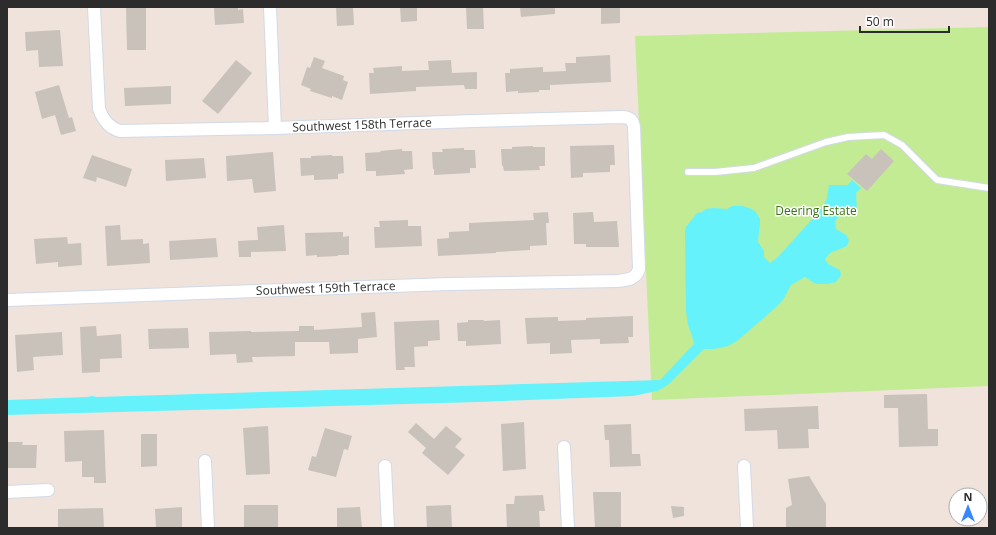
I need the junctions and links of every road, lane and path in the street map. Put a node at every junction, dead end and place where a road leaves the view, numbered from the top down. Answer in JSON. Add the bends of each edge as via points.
{"nodes":[{"id":1,"x":94,"y":7,"type":"edge"},
{"id":2,"x":270,"y":7,"type":"edge"},
{"id":3,"x":275,"y":128,"type":"junction"},
{"id":4,"x":688,"y":172,"type":"dead end"},
{"id":5,"x":989,"y":188,"type":"edge"},
{"id":6,"x":640,"y":269,"type":"joint"},
{"id":7,"x":7,"y":300,"type":"edge"},
{"id":8,"x":564,"y":446,"type":"dead end"},
{"id":9,"x":205,"y":461,"type":"dead end"},
{"id":10,"x":384,"y":466,"type":"dead end"},
{"id":11,"x":744,"y":466,"type":"dead end"},
{"id":12,"x":48,"y":490,"type":"dead end"},
{"id":13,"x":7,"y":492,"type":"edge"},
{"id":14,"x":208,"y":528,"type":"edge"},
{"id":15,"x":388,"y":528,"type":"edge"},
{"id":16,"x":568,"y":528,"type":"edge"},
{"id":17,"x":747,"y":528,"type":"edge"}],
"edges":[{"from":1,"to":3,"type":"street","name":"Southwest 158th Terrace","via":[[99,106],[109,126],[125,131]]},
{"from":2,"to":3,"type":"street"},
{"from":3,"to":6,"type":"street","name":"Southwest 158th Terrace","via":[[628,118],[634,127]]},
{"from":4,"to":5,"type":"lane","via":[[754,168],[826,142],[848,137],[884,135],[902,145],[937,180]]},
{"from":6,"to":7,"type":"street","name":"Southwest 159th Terrace","via":[[637,275],[629,280],[617,281],[449,284]]},
{"from":8,"to":16,"type":"street"},
{"from":9,"to":14,"type":"street"},
{"from":10,"to":15,"type":"street"},
{"from":11,"to":17,"type":"street"},
{"from":12,"to":13,"type":"street"}]}
